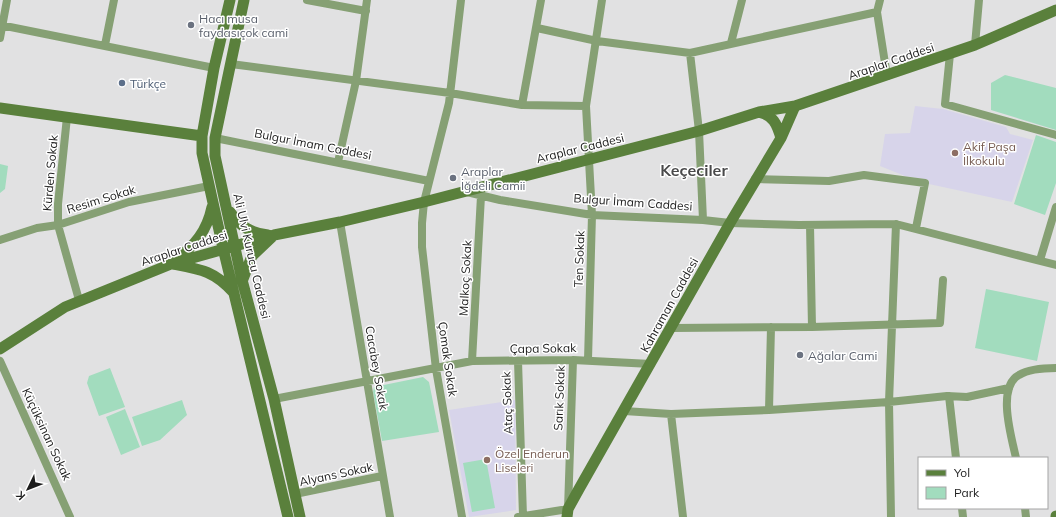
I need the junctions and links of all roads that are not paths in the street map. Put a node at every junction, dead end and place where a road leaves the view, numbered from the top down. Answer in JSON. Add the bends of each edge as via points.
{"nodes":[{"id":1,"x":7,"y":0,"type":"edge"},
{"id":2,"x":114,"y":0,"type":"edge"},
{"id":3,"x":230,"y":0,"type":"edge"},
{"id":4,"x":244,"y":0,"type":"edge"},
{"id":5,"x":307,"y":0,"type":"edge"},
{"id":6,"x":367,"y":0,"type":"edge"},
{"id":7,"x":461,"y":0,"type":"edge"},
{"id":8,"x":541,"y":0,"type":"edge"},
{"id":9,"x":602,"y":0,"type":"edge"},
{"id":10,"x":742,"y":0,"type":"edge"},
{"id":11,"x":880,"y":0,"type":"edge"},
{"id":12,"x":979,"y":0,"type":"edge"},
{"id":13,"x":318,"y":1,"type":"edge"},
{"id":14,"x":1056,"y":10,"type":"edge"},
{"id":15,"x":366,"y":12,"type":"junction"},
{"id":16,"x":877,"y":12,"type":"junction"},
{"id":17,"x":1,"y":25,"type":"edge"},
{"id":18,"x":538,"y":28,"type":"junction"},
{"id":19,"x":0,"y":38,"type":"edge"},
{"id":20,"x":597,"y":41,"type":"junction"},
{"id":21,"x":731,"y":43,"type":"junction"},
{"id":22,"x":105,"y":45,"type":"junction"},
{"id":23,"x":975,"y":45,"type":"junction"},
{"id":24,"x":690,"y":53,"type":"junction"},
{"id":25,"x":950,"y":54,"type":"junction"},
{"id":26,"x":231,"y":64,"type":"junction"},
{"id":27,"x":214,"y":68,"type":"junction"},
{"id":28,"x":887,"y":76,"type":"junction"},
{"id":29,"x":356,"y":81,"type":"junction"},
{"id":30,"x":450,"y":93,"type":"junction"},
{"id":31,"x":522,"y":105,"type":"junction"},
{"id":32,"x":586,"y":106,"type":"junction"},
{"id":33,"x":795,"y":106,"type":"junction"},
{"id":34,"x":0,"y":108,"type":"edge"},
{"id":35,"x":759,"y":112,"type":"junction"},
{"id":36,"x":67,"y":117,"type":"junction"},
{"id":37,"x":699,"y":131,"type":"junction"},
{"id":38,"x":1056,"y":135,"type":"edge"},
{"id":39,"x":202,"y":136,"type":"junction"},
{"id":40,"x":215,"y":138,"type":"junction"},
{"id":41,"x":780,"y":138,"type":"junction"},
{"id":42,"x":590,"y":158,"type":"junction"},
{"id":43,"x":338,"y":162,"type":"junction"},
{"id":44,"x":755,"y":179,"type":"junction"},
{"id":45,"x":429,"y":181,"type":"junction"},
{"id":46,"x":209,"y":186,"type":"junction"},
{"id":47,"x":464,"y":191,"type":"junction"},
{"id":48,"x":481,"y":196,"type":"junction"},
{"id":49,"x":213,"y":202,"type":"junction"},
{"id":50,"x":424,"y":202,"type":"junction"},
{"id":51,"x":1056,"y":206,"type":"edge"},
{"id":52,"x":227,"y":208,"type":"junction"},
{"id":53,"x":592,"y":215,"type":"junction"},
{"id":54,"x":703,"y":220,"type":"junction"},
{"id":55,"x":340,"y":222,"type":"junction"},
{"id":56,"x":730,"y":224,"type":"junction"},
{"id":57,"x":896,"y":224,"type":"junction"},
{"id":58,"x":58,"y":225,"type":"junction"},
{"id":59,"x":810,"y":225,"type":"junction"},
{"id":60,"x":916,"y":228,"type":"junction"},
{"id":61,"x":274,"y":235,"type":"junction"},
{"id":62,"x":0,"y":240,"type":"edge"},
{"id":63,"x":235,"y":245,"type":"junction"},
{"id":64,"x":223,"y":248,"type":"junction"},
{"id":65,"x":1040,"y":260,"type":"junction"},
{"id":66,"x":171,"y":264,"type":"junction"},
{"id":67,"x":1056,"y":265,"type":"edge"},
{"id":68,"x":242,"y":280,"type":"junction"},
{"id":69,"x":943,"y":280,"type":"dead end"},
{"id":70,"x":234,"y":293,"type":"junction"},
{"id":71,"x":80,"y":300,"type":"junction"},
{"id":72,"x":892,"y":324,"type":"junction"},
{"id":73,"x":770,"y":327,"type":"junction"},
{"id":74,"x":812,"y":327,"type":"junction"},
{"id":75,"x":672,"y":328,"type":"junction"},
{"id":76,"x":0,"y":349,"type":"edge"},
{"id":77,"x":518,"y":360,"type":"junction"},
{"id":78,"x":573,"y":360,"type":"junction"},
{"id":79,"x":588,"y":360,"type":"junction"},
{"id":80,"x":0,"y":361,"type":"edge"},
{"id":81,"x":472,"y":361,"type":"junction"},
{"id":82,"x":651,"y":364,"type":"junction"},
{"id":83,"x":1056,"y":368,"type":"edge"},
{"id":84,"x":436,"y":369,"type":"junction"},
{"id":85,"x":367,"y":381,"type":"junction"},
{"id":86,"x":1010,"y":388,"type":"junction"},
{"id":87,"x":949,"y":396,"type":"junction"},
{"id":88,"x":274,"y":398,"type":"junction"},
{"id":89,"x":889,"y":402,"type":"junction"},
{"id":90,"x":769,"y":410,"type":"junction"},
{"id":91,"x":624,"y":411,"type":"junction"},
{"id":92,"x":671,"y":414,"type":"junction"},
{"id":93,"x":956,"y":457,"type":"edge"},
{"id":94,"x":1016,"y":457,"type":"edge"},
{"id":95,"x":382,"y":476,"type":"junction"},
{"id":96,"x":294,"y":494,"type":"junction"},
{"id":97,"x":568,"y":513,"type":"edge"},
{"id":98,"x":520,"y":516,"type":"edge"},
{"id":99,"x":70,"y":517,"type":"edge"},
{"id":100,"x":286,"y":517,"type":"edge"},
{"id":101,"x":300,"y":517,"type":"edge"},
{"id":102,"x":390,"y":517,"type":"edge"},
{"id":103,"x":462,"y":517,"type":"edge"},
{"id":104,"x":683,"y":517,"type":"edge"},
{"id":105,"x":891,"y":517,"type":"edge"}],
"edges":[{"from":1,"to":17,"type":"street"},
{"from":2,"to":22,"type":"street"},
{"from":3,"to":27,"type":"street"},
{"from":4,"to":26,"type":"street","name":"Ali Ulvi Kurucu Caddesi"},
{"from":5,"to":13,"type":"street"},
{"from":6,"to":15,"type":"street"},
{"from":7,"to":30,"type":"street","name":"Çomak Sokak"},
{"from":8,"to":18,"type":"street"},
{"from":9,"to":20,"type":"street","name":"Ten Sokak"},
{"from":10,"to":21,"type":"street"},
{"from":11,"to":16,"type":"street"},
{"from":12,"to":23,"type":"street"},
{"from":13,"to":15,"type":"street"},
{"from":14,"to":23,"type":"street","name":"Araplar Caddesi"},
{"from":15,"to":29,"type":"street"},
{"from":16,"to":21,"type":"street"},
{"from":16,"to":28,"type":"street"},
{"from":17,"to":19,"type":"street"},
{"from":17,"to":22,"type":"street"},
{"from":18,"to":20,"type":"street"},
{"from":18,"to":31,"type":"street"},
{"from":20,"to":24,"type":"street"},
{"from":20,"to":32,"type":"street","name":"Ten Sokak"},
{"from":21,"to":24,"type":"street"},
{"from":22,"to":27,"type":"street"},
{"from":23,"to":25,"type":"street","name":"Araplar Caddesi"},
{"from":24,"to":37,"type":"street"},
{"from":25,"to":28,"type":"street","name":"Araplar Caddesi"},
{"from":25,"to":38,"type":"street","via":[[945,104]]},
{"from":26,"to":29,"type":"street"},
{"from":26,"to":40,"type":"street","name":"Ali Ulvi Kurucu Caddesi"},
{"from":27,"to":39,"type":"street"},
{"from":28,"to":33,"type":"street","name":"Araplar Caddesi"},
{"from":29,"to":30,"type":"street"},
{"from":29,"to":43,"type":"street"},
{"from":30,"to":31,"type":"street"},
{"from":30,"to":45,"type":"street","name":"Çomak Sokak"},
{"from":31,"to":32,"type":"street"},
{"from":32,"to":42,"type":"street","name":"Ten Sokak"},
{"from":33,"to":35,"type":"street","name":"Araplar Caddesi"},
{"from":33,"to":41,"type":"street","name":"Kahraman Caddesi"},
{"from":34,"to":36,"type":"street"},
{"from":35,"to":37,"type":"street","name":"Araplar Caddesi"},
{"from":35,"to":41,"type":"street","via":[[774,120]]},
{"from":36,"to":39,"type":"street"},
{"from":36,"to":58,"type":"street","name":"Kürden Sokak"},
{"from":37,"to":42,"type":"street","name":"Araplar Caddesi"},
{"from":37,"to":54,"type":"street"},
{"from":39,"to":46,"type":"street","via":[[202,153]]},
{"from":40,"to":43,"type":"street","name":"Bulgur İmam Caddesi"},
{"from":40,"to":52,"type":"street","name":"Ali Ulvi Kurucu Caddesi","via":[[215,156]]},
{"from":41,"to":44,"type":"street","name":"Kahraman Caddesi"},
{"from":42,"to":47,"type":"street","name":"Araplar Caddesi"},
{"from":42,"to":53,"type":"street","name":"Ten Sokak"},
{"from":43,"to":45,"type":"street","name":"Bulgur İmam Caddesi"},
{"from":44,"to":56,"type":"street","name":"Kahraman Caddesi"},
{"from":44,"to":60,"type":"street","via":[[829,181],[864,175],[925,183]]},
{"from":45,"to":50,"type":"street","name":"Çomak Sokak"},
{"from":46,"to":49,"type":"street"},
{"from":46,"to":58,"type":"street","name":"Resim Sokak","via":[[129,202]]},
{"from":47,"to":48,"type":"street","name":"Bulgur İmam Caddesi"},
{"from":47,"to":50,"type":"street","name":"Araplar Caddesi"},
{"from":48,"to":53,"type":"street","name":"Bulgur İmam Caddesi"},
{"from":48,"to":81,"type":"street","name":"Malkoç Sokak"},
{"from":49,"to":64,"type":"street"},
{"from":49,"to":66,"type":"street","via":[[210,219],[200,239]]},
{"from":50,"to":55,"type":"street","name":"Araplar Caddesi"},
{"from":50,"to":84,"type":"street","name":"Çomak Sokak","via":[[422,247]]},
{"from":51,"to":65,"type":"street"},
{"from":52,"to":61,"type":"street","via":[[236,221],[250,232]]},
{"from":52,"to":63,"type":"street","name":"Ali Ulvi Kurucu Caddesi"},
{"from":53,"to":54,"type":"street","name":"Bulgur İmam Caddesi"},
{"from":53,"to":79,"type":"street","name":"Ten Sokak"},
{"from":54,"to":56,"type":"street","name":"Bulgur İmam Caddesi"},
{"from":55,"to":61,"type":"street","name":"Araplar Caddesi"},
{"from":55,"to":85,"type":"street","name":"Cacabey Sokak"},
{"from":56,"to":59,"type":"street","name":"Bulgur İmam Caddesi"},
{"from":56,"to":75,"type":"street","name":"Kahraman Caddesi"},
{"from":57,"to":59,"type":"street","name":"Bulgur İmam Caddesi"},
{"from":57,"to":60,"type":"street","name":"Bulgur İmam Caddesi"},
{"from":57,"to":72,"type":"street"},
{"from":58,"to":62,"type":"street","name":"Resim Sokak","via":[[37,228]]},
{"from":58,"to":71,"type":"street","name":"Kürden Sokak"},
{"from":59,"to":74,"type":"street"},
{"from":60,"to":65,"type":"street","name":"Bulgur İmam Caddesi"},
{"from":61,"to":63,"type":"street","name":"Araplar Caddesi"},
{"from":61,"to":68,"type":"street","via":[[252,256]]},
{"from":63,"to":64,"type":"street","name":"Araplar Caddesi"},
{"from":63,"to":68,"type":"street","name":"Ali Ulvi Kurucu Caddesi"},
{"from":64,"to":66,"type":"street","name":"Araplar Caddesi"},
{"from":64,"to":70,"type":"street"},
{"from":65,"to":67,"type":"street","name":"Bulgur İmam Caddesi"},
{"from":66,"to":70,"type":"street","via":[[212,274]]},
{"from":66,"to":71,"type":"street","name":"Araplar Caddesi"},
{"from":68,"to":88,"type":"street","name":"Ali Ulvi Kurucu Caddesi"},
{"from":69,"to":72,"type":"street","via":[[940,323]]},
{"from":70,"to":100,"type":"street"},
{"from":71,"to":76,"type":"street","name":"Araplar Caddesi","via":[[46,318]]},
{"from":72,"to":74,"type":"street"},
{"from":72,"to":89,"type":"street"},
{"from":73,"to":74,"type":"street"},
{"from":73,"to":75,"type":"street"},
{"from":73,"to":90,"type":"street"},
{"from":75,"to":82,"type":"street","name":"Kahraman Caddesi"},
{"from":77,"to":78,"type":"street","name":"Çapa Sokak"},
{"from":77,"to":81,"type":"street","name":"Çapa Sokak"},
{"from":77,"to":98,"type":"street","name":"Ataç Sokak"},
{"from":78,"to":79,"type":"street","name":"Çapa Sokak"},
{"from":78,"to":97,"type":"street","name":"Sarık Sokak"},
{"from":79,"to":82,"type":"street","name":"Çapa Sokak"},
{"from":80,"to":99,"type":"street","name":"Küçüksinan Sokak"},
{"from":81,"to":84,"type":"street","name":"Çapa Sokak"},
{"from":82,"to":91,"type":"street","name":"Kahraman Caddesi"},
{"from":83,"to":86,"type":"street","via":[[1043,368],[1018,375]]},
{"from":84,"to":85,"type":"street","name":"Çapa Sokak"},
{"from":84,"to":103,"type":"street","name":"Çomak Sokak"},
{"from":85,"to":88,"type":"street","name":"Çapa Sokak"},
{"from":85,"to":95,"type":"street","name":"Cacabey Sokak"},
{"from":86,"to":87,"type":"street","via":[[967,397]]},
{"from":86,"to":94,"type":"street","via":[[1008,420]]},
{"from":87,"to":89,"type":"street"},
{"from":87,"to":93,"type":"street"},
{"from":88,"to":96,"type":"street","name":"Ali Ulvi Kurucu Caddesi"},
{"from":89,"to":90,"type":"street"},
{"from":89,"to":105,"type":"street"},
{"from":90,"to":92,"type":"street"},
{"from":91,"to":92,"type":"street"},
{"from":91,"to":97,"type":"street","name":"Kahraman Caddesi"},
{"from":92,"to":104,"type":"street"},
{"from":95,"to":96,"type":"street","name":"Alyans Sokak"},
{"from":95,"to":102,"type":"street","name":"Cacabey Sokak"},
{"from":96,"to":101,"type":"street","name":"Ali Ulvi Kurucu Caddesi"},
{"from":97,"to":98,"type":"street"}]}
